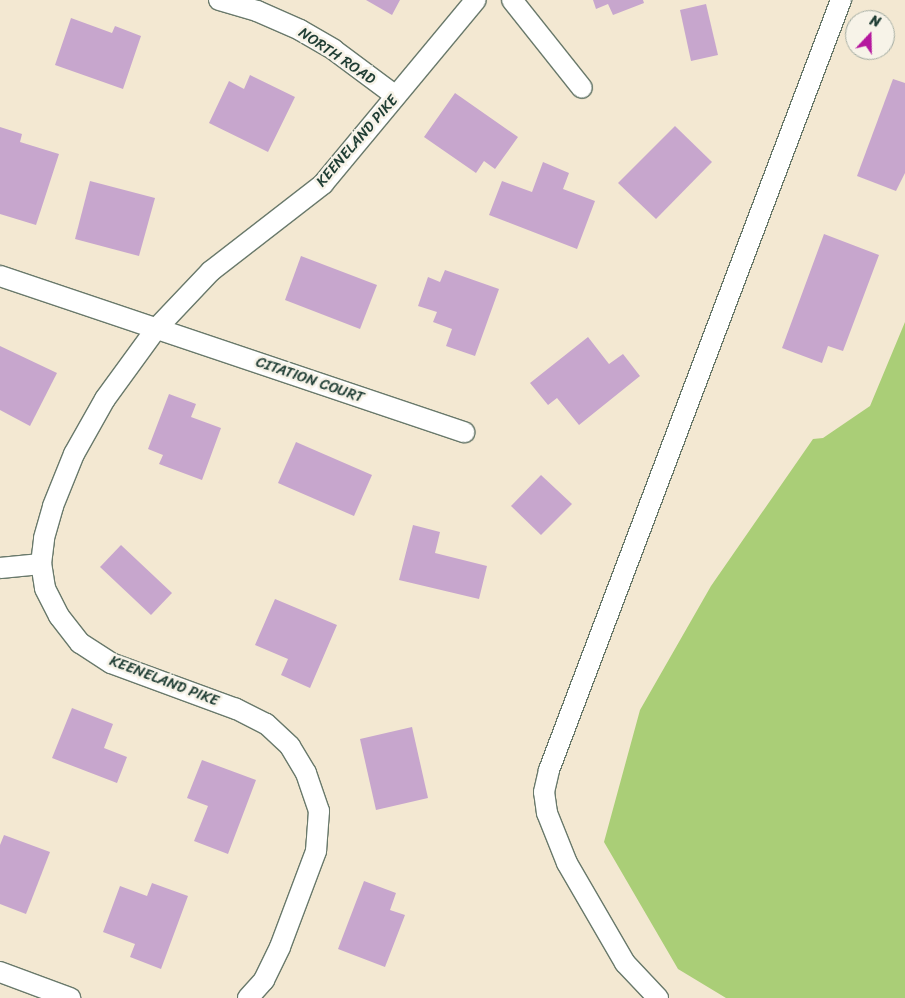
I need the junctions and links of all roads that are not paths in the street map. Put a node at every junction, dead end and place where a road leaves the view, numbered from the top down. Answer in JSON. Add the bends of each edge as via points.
{"nodes":[{"id":1,"x":219,"y":0,"type":"edge"},
{"id":2,"x":476,"y":0,"type":"edge"},
{"id":3,"x":512,"y":0,"type":"edge"},
{"id":4,"x":842,"y":0,"type":"edge"},
{"id":5,"x":582,"y":88,"type":"dead end"},
{"id":6,"x":396,"y":96,"type":"junction"},
{"id":7,"x":0,"y":276,"type":"edge"},
{"id":8,"x":156,"y":329,"type":"junction"},
{"id":9,"x":464,"y":432,"type":"dead end"},
{"id":10,"x":41,"y":564,"type":"junction"},
{"id":11,"x":0,"y":568,"type":"edge"},
{"id":12,"x":0,"y":972,"type":"edge"},
{"id":13,"x":70,"y":998,"type":"edge"},
{"id":14,"x":248,"y":998,"type":"edge"},
{"id":15,"x":658,"y":998,"type":"edge"}],
"edges":[{"from":1,"to":6,"type":"street","name":"NORTH ROAD","via":[[257,11],[300,30],[334,50]]},
{"from":2,"to":6,"type":"street","name":"KEENELAND PIKE"},
{"from":3,"to":5,"type":"street"},
{"from":4,"to":15,"type":"street","via":[[549,770],[544,792],[547,813],[567,864],[625,963]]},
{"from":6,"to":8,"type":"street","name":"KEENELAND PIKE","via":[[322,184],[211,271]]},
{"from":7,"to":8,"type":"street"},
{"from":8,"to":9,"type":"street","name":"CITATION COURT"},
{"from":8,"to":10,"type":"street","name":"KEENELAND PIKE","via":[[105,399],[74,454],[53,506]]},
{"from":10,"to":11,"type":"street"},
{"from":10,"to":14,"type":"street","name":"KEENELAND PIKE","via":[[45,588],[59,616],[80,643],[111,663],[236,709],[266,724],[290,746],[306,773],[319,811],[316,851],[280,947],[264,980]]},
{"from":12,"to":13,"type":"street"}]}
